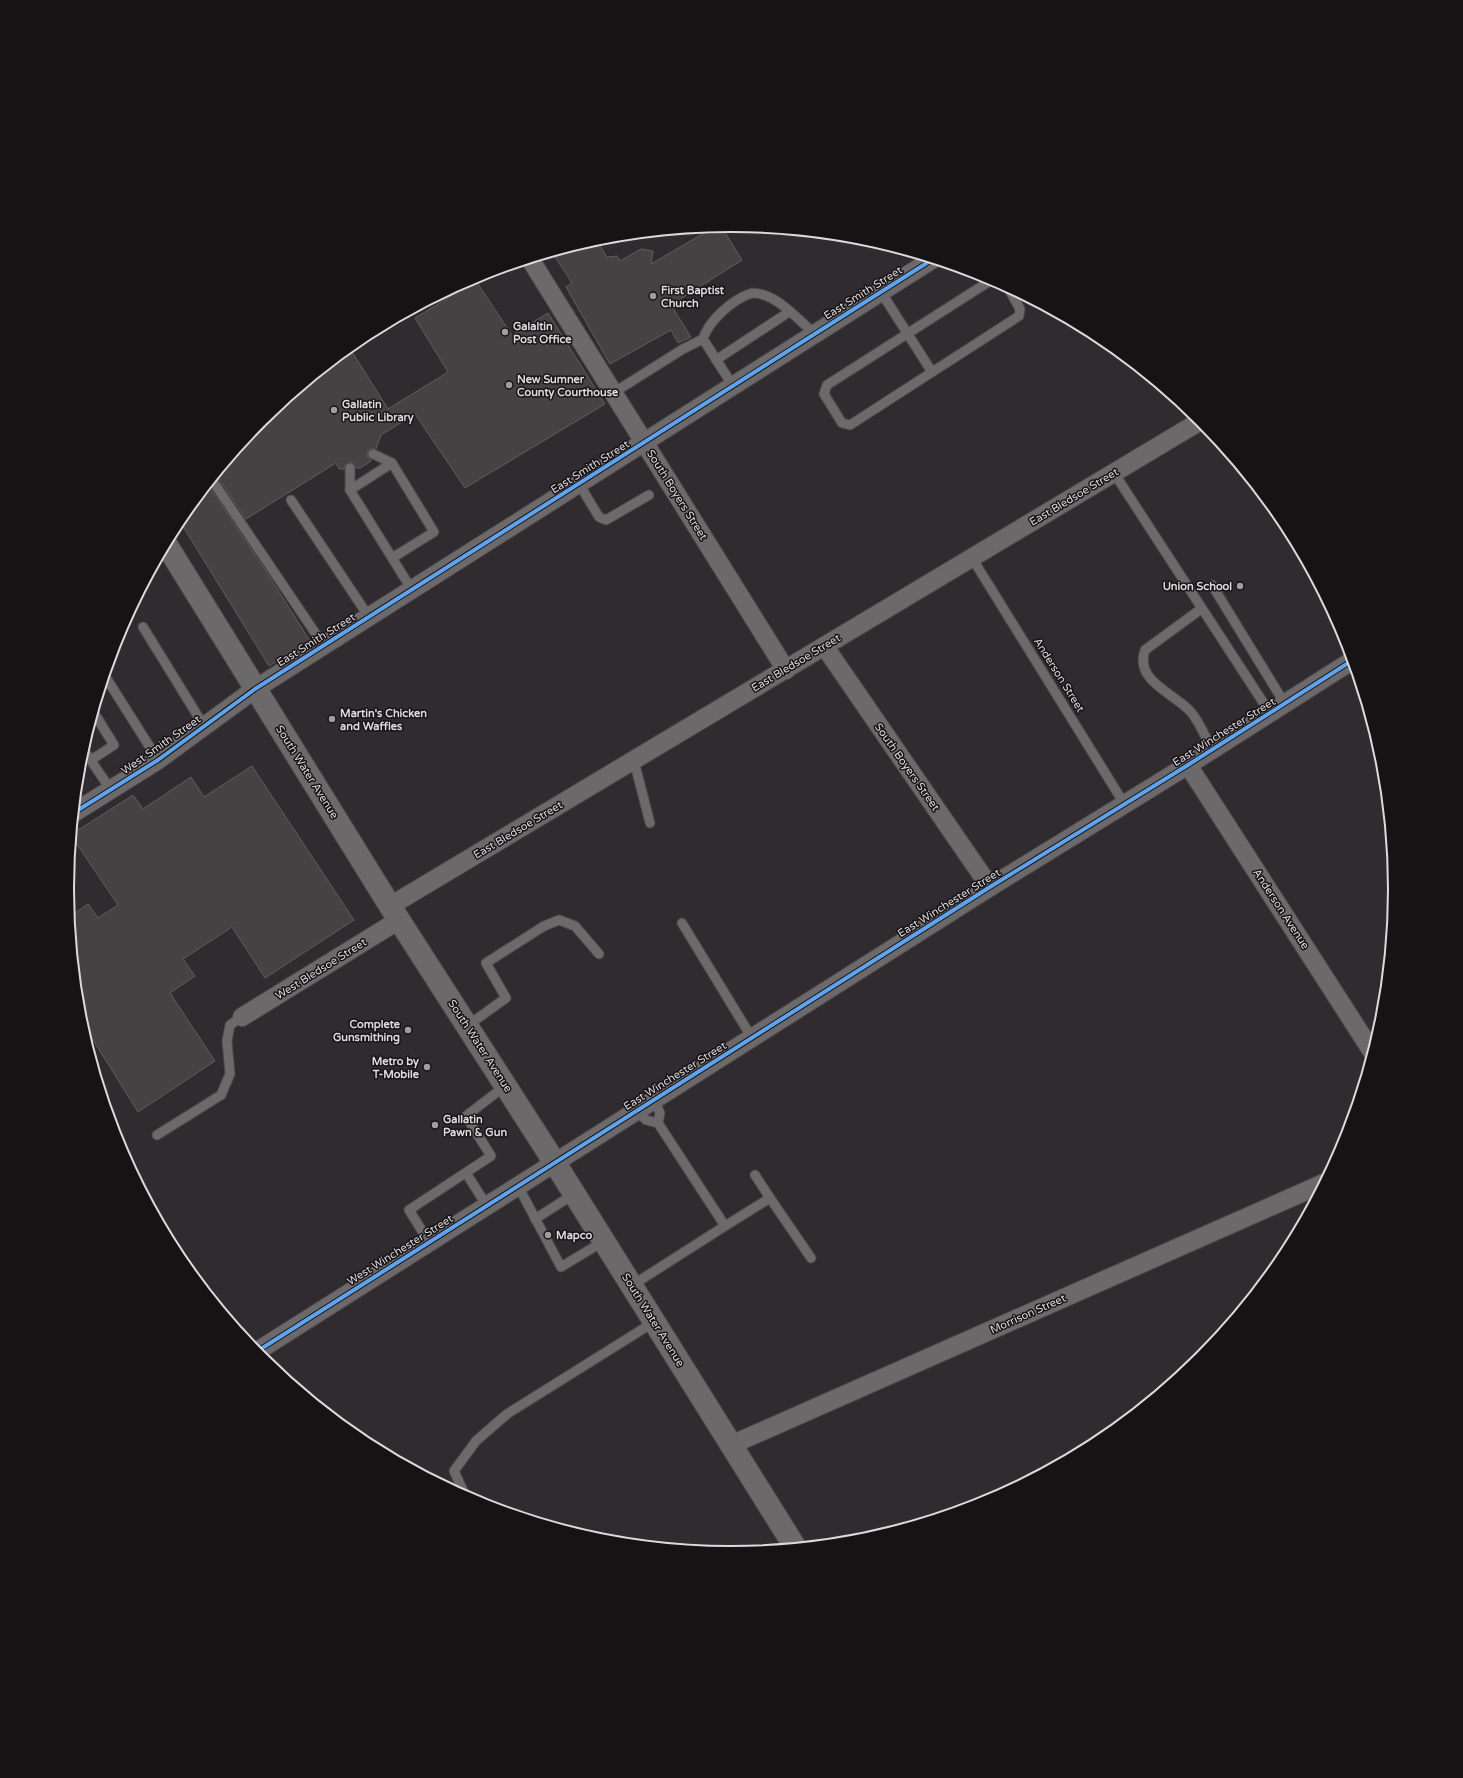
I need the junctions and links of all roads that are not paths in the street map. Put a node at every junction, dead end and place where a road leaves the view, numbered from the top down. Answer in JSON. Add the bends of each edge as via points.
{"nodes":[{"id":1,"x":532,"y":262,"type":"edge"},
{"id":2,"x":929,"y":262,"type":"edge"},
{"id":3,"x":986,"y":283,"type":"edge"},
{"id":4,"x":881,"y":292,"type":"junction"},
{"id":5,"x":1012,"y":295,"type":"edge"},
{"id":6,"x":789,"y":312,"type":"junction"},
{"id":7,"x":907,"y":333,"type":"junction"},
{"id":8,"x":815,"y":334,"type":"junction"},
{"id":9,"x":703,"y":339,"type":"junction"},
{"id":10,"x":716,"y":360,"type":"junction"},
{"id":11,"x":932,"y":372,"type":"junction"},
{"id":12,"x":733,"y":386,"type":"junction"},
{"id":13,"x":613,"y":393,"type":"junction"},
{"id":14,"x":1196,"y":424,"type":"edge"},
{"id":15,"x":644,"y":443,"type":"junction"},
{"id":16,"x":373,"y":454,"type":"dead end"},
{"id":17,"x":392,"y":463,"type":"junction"},
{"id":18,"x":350,"y":468,"type":"dead end"},
{"id":19,"x":1114,"y":473,"type":"junction"},
{"id":20,"x":214,"y":484,"type":"edge"},
{"id":21,"x":579,"y":484,"type":"junction"},
{"id":22,"x":350,"y":490,"type":"junction"},
{"id":23,"x":648,"y":495,"type":"dead end"},
{"id":24,"x":291,"y":500,"type":"dead end"},
{"id":25,"x":169,"y":549,"type":"edge"},
{"id":26,"x":392,"y":558,"type":"junction"},
{"id":27,"x":972,"y":558,"type":"junction"},
{"id":28,"x":1212,"y":585,"type":"dead end"},
{"id":29,"x":412,"y":590,"type":"junction"},
{"id":30,"x":1201,"y":609,"type":"junction"},
{"id":31,"x":369,"y":617,"type":"junction"},
{"id":32,"x":143,"y":627,"type":"dead end"},
{"id":33,"x":324,"y":646,"type":"junction"},
{"id":34,"x":825,"y":646,"type":"junction"},
{"id":35,"x":1348,"y":663,"type":"edge"},
{"id":36,"x":786,"y":670,"type":"junction"},
{"id":37,"x":108,"y":681,"type":"edge"},
{"id":38,"x":256,"y":689,"type":"junction"},
{"id":39,"x":1277,"y":709,"type":"junction"},
{"id":40,"x":97,"y":717,"type":"edge"},
{"id":41,"x":204,"y":726,"type":"junction"},
{"id":42,"x":1212,"y":750,"type":"junction"},
{"id":43,"x":88,"y":756,"type":"edge"},
{"id":44,"x":91,"y":760,"type":"junction"},
{"id":45,"x":158,"y":760,"type":"junction"},
{"id":46,"x":634,"y":761,"type":"junction"},
{"id":47,"x":1188,"y":765,"type":"junction"},
{"id":48,"x":111,"y":790,"type":"junction"},
{"id":49,"x":1125,"y":804,"type":"junction"},
{"id":50,"x":79,"y":809,"type":"edge"},
{"id":51,"x":650,"y":823,"type":"dead end"},
{"id":52,"x":990,"y":887,"type":"junction"},
{"id":53,"x":395,"y":913,"type":"junction"},
{"id":54,"x":682,"y":923,"type":"dead end"},
{"id":55,"x":599,"y":954,"type":"dead end"},
{"id":56,"x":242,"y":1017,"type":"joint"},
{"id":57,"x":467,"y":1026,"type":"junction"},
{"id":58,"x":752,"y":1038,"type":"junction"},
{"id":59,"x":1370,"y":1045,"type":"edge"},
{"id":60,"x":506,"y":1086,"type":"junction"},
{"id":61,"x":654,"y":1100,"type":"junction"},
{"id":62,"x":636,"y":1111,"type":"junction"},
{"id":63,"x":658,"y":1123,"type":"junction"},
{"id":64,"x":157,"y":1135,"type":"dead end"},
{"id":65,"x":555,"y":1163,"type":"junction"},
{"id":66,"x":466,"y":1173,"type":"junction"},
{"id":67,"x":755,"y":1174,"type":"dead end"},
{"id":68,"x":518,"y":1186,"type":"junction"},
{"id":69,"x":1318,"y":1186,"type":"edge"},
{"id":70,"x":574,"y":1194,"type":"junction"},
{"id":71,"x":770,"y":1198,"type":"junction"},
{"id":72,"x":487,"y":1206,"type":"junction"},
{"id":73,"x":535,"y":1219,"type":"junction"},
{"id":74,"x":725,"y":1226,"type":"junction"},
{"id":75,"x":604,"y":1241,"type":"junction"},
{"id":76,"x":429,"y":1242,"type":"junction"},
{"id":77,"x":810,"y":1258,"type":"dead end"},
{"id":78,"x":632,"y":1286,"type":"junction"},
{"id":79,"x":654,"y":1322,"type":"junction"},
{"id":80,"x":262,"y":1348,"type":"edge"},
{"id":81,"x":732,"y":1445,"type":"junction"},
{"id":82,"x":462,"y":1488,"type":"edge"},
{"id":83,"x":793,"y":1543,"type":"edge"}],
"edges":[{"from":1,"to":13,"type":"street","name":"South Boyers Street"},
{"from":2,"to":4,"type":"street","name":"East Smith Street"},
{"from":3,"to":7,"type":"lane"},
{"from":4,"to":7,"type":"lane"},
{"from":4,"to":8,"type":"street","name":"East Smith Street"},
{"from":5,"to":11,"type":"lane","via":[[1020,309],[1019,316]]},
{"from":6,"to":8,"type":"lane"},
{"from":6,"to":9,"type":"lane","via":[[768,297],[752,293],[717,316],[706,330]]},
{"from":6,"to":10,"type":"lane"},
{"from":7,"to":11,"type":"lane"},
{"from":7,"to":11,"type":"lane","via":[[827,385],[824,394],[842,423],[850,425]]},
{"from":8,"to":12,"type":"street","name":"East Smith Street"},
{"from":9,"to":10,"type":"lane"},
{"from":9,"to":13,"type":"lane","via":[[682,349]]},
{"from":10,"to":12,"type":"lane"},
{"from":12,"to":15,"type":"street","name":"East Smith Street"},
{"from":13,"to":15,"type":"street","name":"South Boyers Street"},
{"from":14,"to":19,"type":"street","name":"East Bledsoe Street"},
{"from":15,"to":21,"type":"street","name":"East Smith Street"},
{"from":15,"to":36,"type":"street","name":"South Boyers Street"},
{"from":16,"to":17,"type":"lane"},
{"from":17,"to":22,"type":"lane"},
{"from":17,"to":26,"type":"lane","via":[[434,532]]},
{"from":18,"to":22,"type":"lane"},
{"from":19,"to":27,"type":"street","name":"East Bledsoe Street"},
{"from":19,"to":30,"type":"lane"},
{"from":20,"to":33,"type":"lane"},
{"from":21,"to":23,"type":"lane","via":[[599,517],[606,520]]},
{"from":21,"to":29,"type":"street","name":"East Smith Street"},
{"from":22,"to":26,"type":"lane"},
{"from":24,"to":31,"type":"lane"},
{"from":25,"to":38,"type":"main road","name":"South Water Avenue"},
{"from":26,"to":29,"type":"lane"},
{"from":27,"to":34,"type":"street","name":"East Bledsoe Street"},
{"from":27,"to":49,"type":"lane","name":"Anderson Street"},
{"from":28,"to":39,"type":"lane"},
{"from":29,"to":31,"type":"street","name":"East Smith Street"},
{"from":30,"to":39,"type":"lane"},
{"from":30,"to":42,"type":"lane","via":[[1145,650],[1142,659],[1146,674],[1191,713]]},
{"from":31,"to":33,"type":"street","name":"East Smith Street"},
{"from":32,"to":41,"type":"lane"},
{"from":33,"to":38,"type":"street","name":"East Smith Street"},
{"from":34,"to":36,"type":"street","name":"East Bledsoe Street"},
{"from":34,"to":52,"type":"street","name":"South Boyers Street"},
{"from":35,"to":39,"type":"street","name":"East Winchester Street"},
{"from":36,"to":46,"type":"street","name":"East Bledsoe Street"},
{"from":37,"to":45,"type":"lane"},
{"from":38,"to":41,"type":"street","name":"West Smith Street"},
{"from":38,"to":53,"type":"main road","name":"South Water Avenue"},
{"from":39,"to":42,"type":"street","name":"East Winchester Street"},
{"from":40,"to":44,"type":"lane","via":[[114,744]]},
{"from":41,"to":45,"type":"street","name":"West Smith Street"},
{"from":42,"to":47,"type":"street","name":"East Winchester Street"},
{"from":43,"to":44,"type":"lane"},
{"from":44,"to":48,"type":"lane"},
{"from":45,"to":48,"type":"street","name":"West Smith Street"},
{"from":46,"to":51,"type":"lane"},
{"from":46,"to":53,"type":"street","name":"East Bledsoe Street"},
{"from":47,"to":49,"type":"street","name":"East Winchester Street"},
{"from":47,"to":59,"type":"street","name":"Anderson Avenue"},
{"from":48,"to":50,"type":"street","name":"West Smith Street"},
{"from":49,"to":52,"type":"street","name":"East Winchester Street"},
{"from":52,"to":58,"type":"street","name":"East Winchester Street"},
{"from":53,"to":56,"type":"street","name":"West Bledsoe Street"},
{"from":53,"to":57,"type":"main road","name":"South Water Avenue"},
{"from":54,"to":58,"type":"lane"},
{"from":55,"to":57,"type":"lane","via":[[575,926],[559,920],[544,926],[486,963],[506,998]]},
{"from":56,"to":64,"type":"lane","via":[[230,1025],[227,1041],[230,1074],[221,1095]]},
{"from":57,"to":60,"type":"main road","name":"South Water Avenue"},
{"from":58,"to":61,"type":"street","name":"East Winchester Street"},
{"from":60,"to":65,"type":"main road","name":"South Water Avenue"},
{"from":60,"to":66,"type":"lane","via":[[466,1116],[491,1156]]},
{"from":61,"to":62,"type":"street","name":"East Winchester Street"},
{"from":61,"to":63,"type":"lane","via":[[660,1113]]},
{"from":62,"to":63,"type":"lane","via":[[646,1120]]},
{"from":62,"to":65,"type":"street","name":"East Winchester Street"},
{"from":63,"to":74,"type":"lane"},
{"from":65,"to":68,"type":"street","name":"West Winchester Street"},
{"from":65,"to":70,"type":"main road","name":"South Water Avenue"},
{"from":66,"to":72,"type":"lane"},
{"from":66,"to":76,"type":"lane","via":[[409,1210]]},
{"from":67,"to":71,"type":"lane"},
{"from":68,"to":72,"type":"street","name":"West Winchester Street"},
{"from":68,"to":73,"type":"lane"},
{"from":69,"to":81,"type":"street","name":"Morrison Street"},
{"from":70,"to":73,"type":"lane"},
{"from":70,"to":75,"type":"main road","name":"South Water Avenue"},
{"from":71,"to":74,"type":"lane"},
{"from":71,"to":77,"type":"lane"},
{"from":72,"to":76,"type":"street","name":"West Winchester Street"},
{"from":73,"to":75,"type":"lane","via":[[561,1268]]},
{"from":74,"to":78,"type":"lane"},
{"from":75,"to":78,"type":"main road","name":"South Water Avenue"},
{"from":76,"to":80,"type":"street","name":"West Winchester Street"},
{"from":78,"to":79,"type":"main road","name":"South Water Avenue"},
{"from":79,"to":81,"type":"main road","name":"South Water Avenue"},
{"from":79,"to":82,"type":"lane","via":[[507,1414],[476,1441],[454,1471]]},
{"from":81,"to":83,"type":"main road","name":"South Water Avenue"}]}
